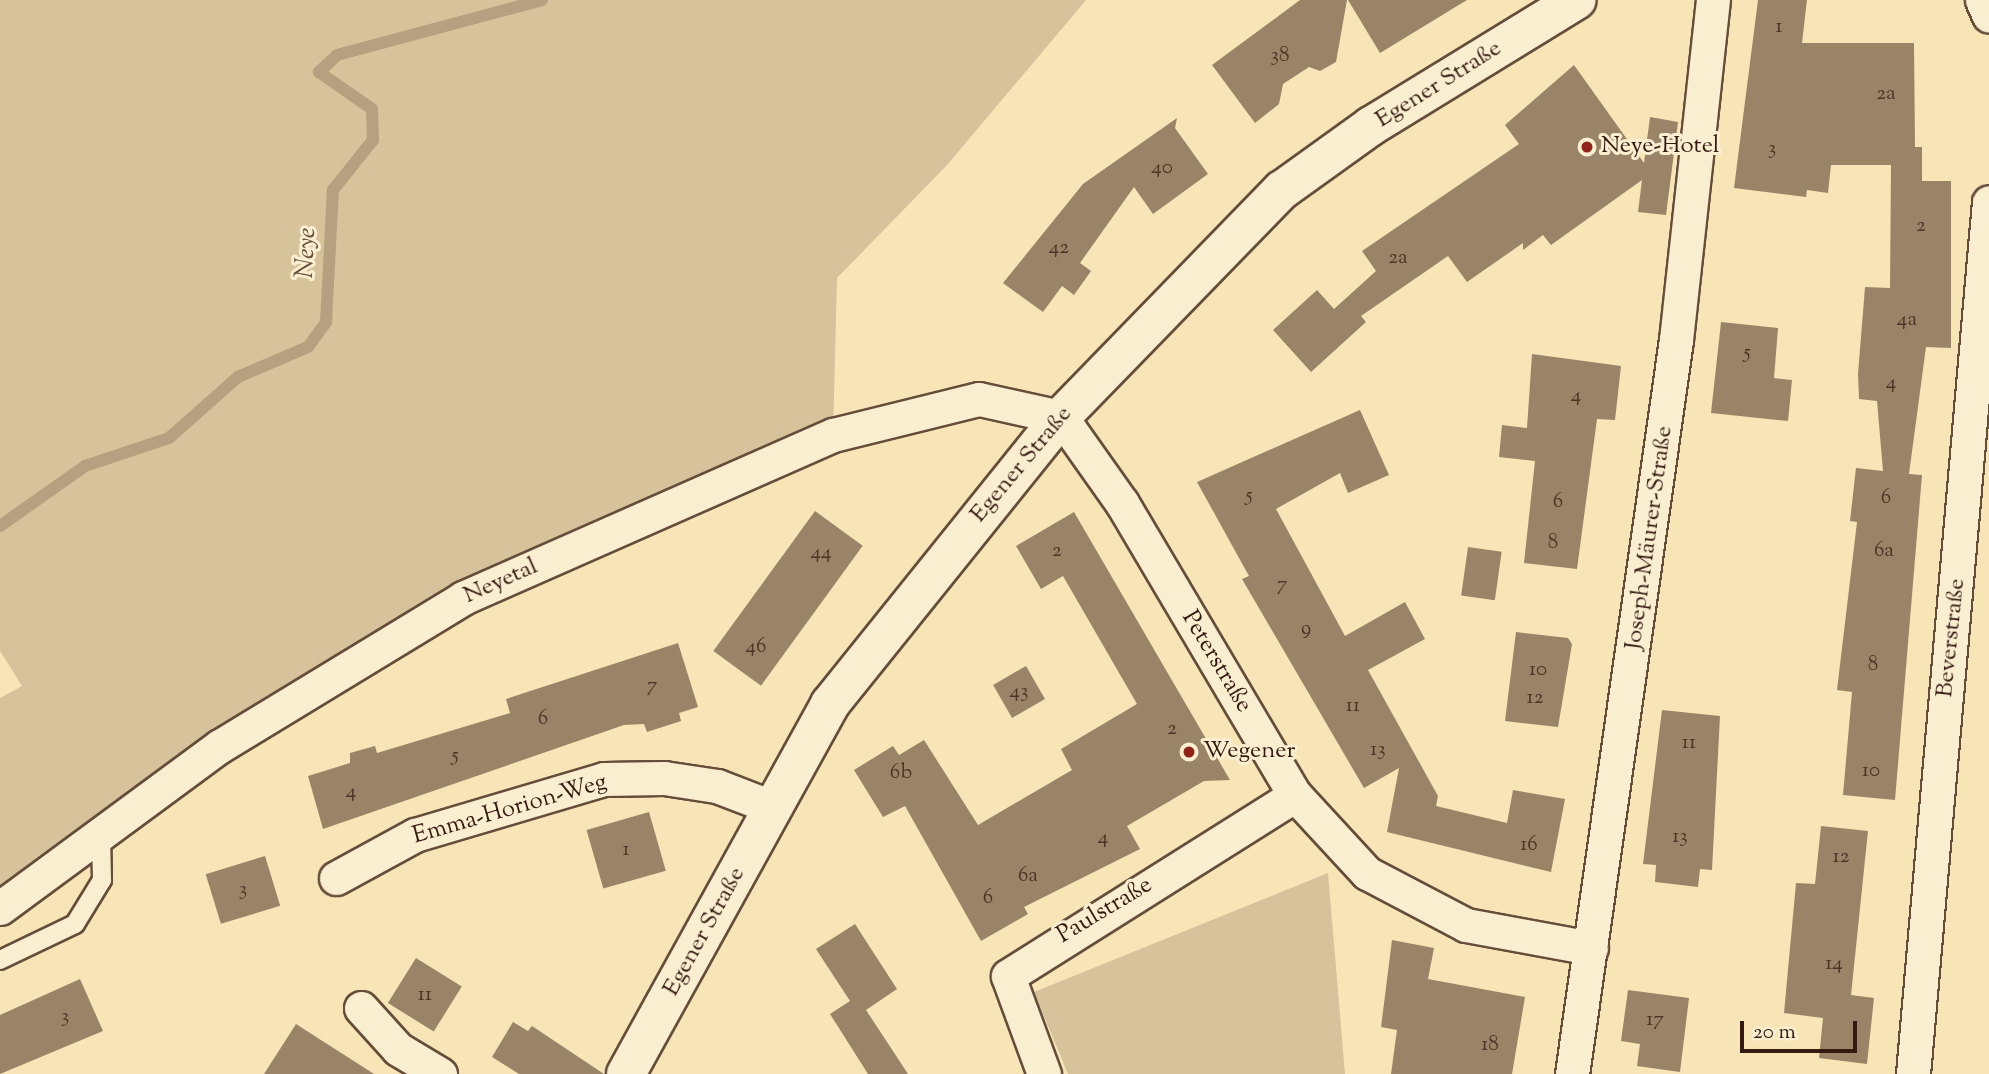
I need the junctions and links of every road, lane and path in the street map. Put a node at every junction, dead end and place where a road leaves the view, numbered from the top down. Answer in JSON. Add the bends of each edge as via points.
{"nodes":[{"id":1,"x":1577,"y":0,"type":"edge"},
{"id":2,"x":1713,"y":0,"type":"edge"},
{"id":3,"x":1982,"y":0,"type":"edge"},
{"id":4,"x":1989,"y":16,"type":"edge"},
{"id":5,"x":1989,"y":202,"type":"edge"},
{"id":6,"x":1061,"y":417,"type":"junction"},
{"id":7,"x":1295,"y":795,"type":"junction"},
{"id":8,"x":774,"y":808,"type":"junction"},
{"id":9,"x":101,"y":836,"type":"junction"},
{"id":10,"x":335,"y":878,"type":"dead end"},
{"id":11,"x":0,"y":908,"type":"edge"},
{"id":12,"x":1591,"y":948,"type":"junction"},
{"id":13,"x":0,"y":960,"type":"edge"},
{"id":14,"x":360,"y":1008,"type":"dead end"},
{"id":15,"x":440,"y":1074,"type":"edge"},
{"id":16,"x":626,"y":1074,"type":"edge"},
{"id":17,"x":1044,"y":1074,"type":"edge"},
{"id":18,"x":1572,"y":1074,"type":"edge"},
{"id":19,"x":1913,"y":1074,"type":"edge"}],
"edges":[{"from":1,"to":6,"type":"street","name":"Egener Straße","via":[[1371,126],[1282,190]]},
{"from":2,"to":12,"type":"street","name":"Joseph-Mäurer-Straße","via":[[1679,314]]},
{"from":3,"to":4,"type":"street"},
{"from":5,"to":19,"type":"street","name":"Beverstraße"},
{"from":6,"to":7,"type":"street","name":"Peterstraße","via":[[1122,503]]},
{"from":6,"to":8,"type":"street","name":"Egener Straße","via":[[830,704]]},
{"from":6,"to":9,"type":"street","name":"Neyetal","via":[[979,399],[832,435],[463,598],[220,746]]},
{"from":7,"to":12,"type":"street","name":"Peterstraße","via":[[1367,873],[1454,918]]},
{"from":7,"to":17,"type":"street","name":"Paulstraße","via":[[1008,976]]},
{"from":8,"to":10,"type":"street","name":"Emma-Horion-Weg","via":[[717,786],[664,778],[604,779],[415,835]]},
{"from":8,"to":16,"type":"street","name":"Egener Straße"},
{"from":9,"to":11,"type":"street","name":"Neyetal"},
{"from":9,"to":13,"type":"lane","via":[[102,880],[75,924]]},
{"from":12,"to":18,"type":"street","name":"Joseph-Mäurer-Straße"},
{"from":14,"to":15,"type":"street","via":[[398,1049]]}]}
